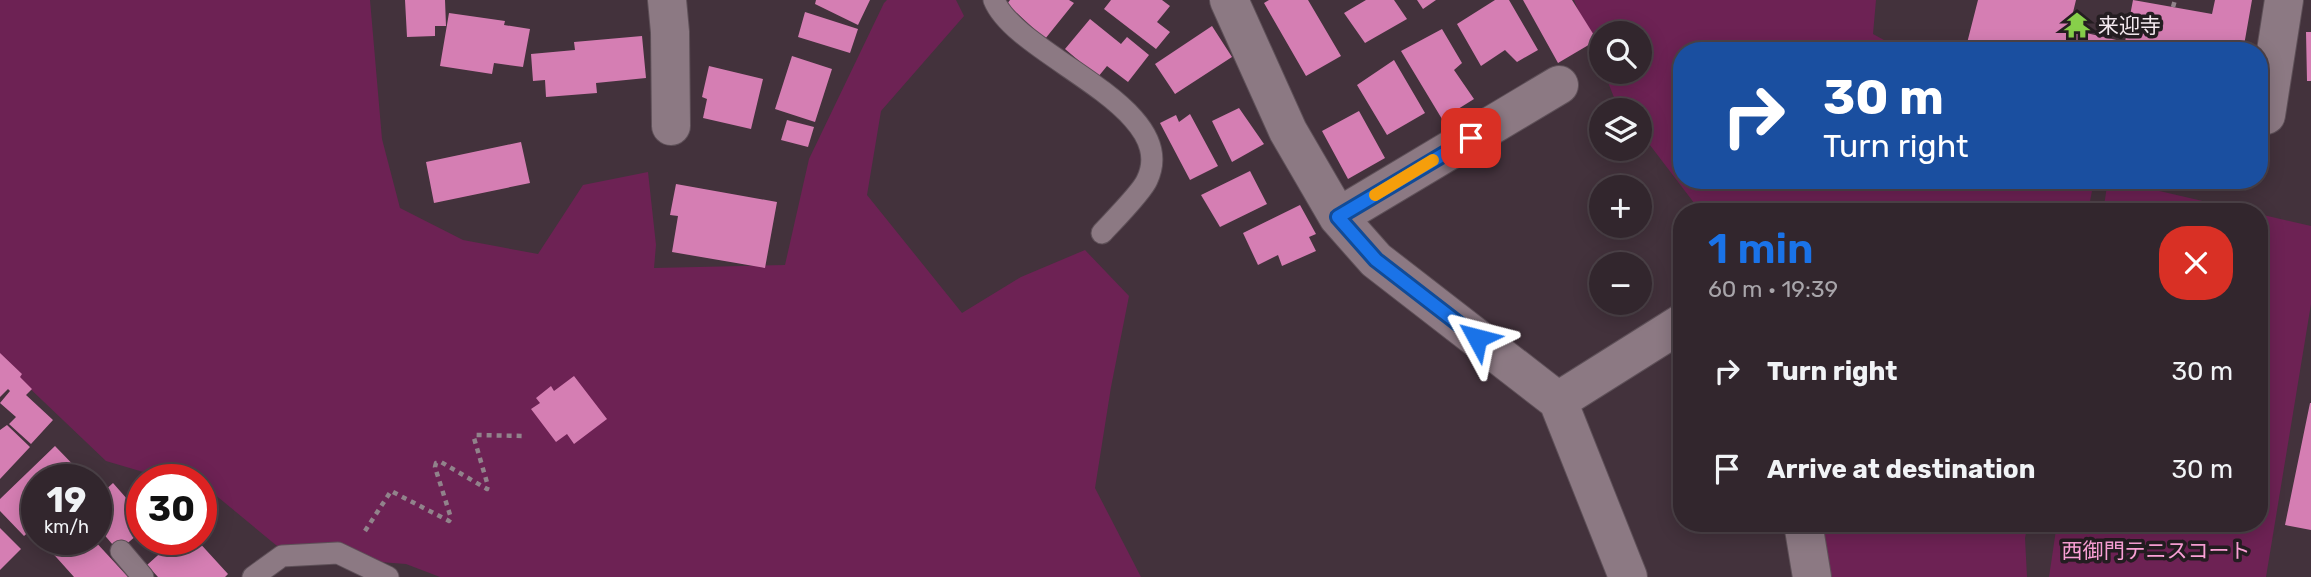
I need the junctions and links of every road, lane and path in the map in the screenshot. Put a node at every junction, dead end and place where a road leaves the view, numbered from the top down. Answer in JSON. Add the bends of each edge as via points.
{"nodes":[{"id":1,"x":667,"y":0,"type":"edge"},
{"id":2,"x":994,"y":0,"type":"edge"},
{"id":3,"x":1230,"y":0,"type":"edge"},
{"id":4,"x":2175,"y":0,"type":"edge"},
{"id":5,"x":2284,"y":0,"type":"edge"},
{"id":6,"x":2173,"y":7,"type":"dead end"},
{"id":7,"x":1559,"y":85,"type":"dead end"},
{"id":8,"x":2268,"y":102,"type":"edge"},
{"id":9,"x":671,"y":126,"type":"dead end"},
{"id":10,"x":1338,"y":217,"type":"junction"},
{"id":11,"x":1102,"y":233,"type":"dead end"},
{"id":12,"x":1673,"y":329,"type":"edge"},
{"id":13,"x":1558,"y":401,"type":"junction"},
{"id":14,"x":525,"y":436,"type":"dead end"},
{"id":15,"x":1804,"y":532,"type":"edge"},
{"id":16,"x":121,"y":551,"type":"dead end"},
{"id":17,"x":385,"y":575,"type":"edge"},
{"id":18,"x":143,"y":577,"type":"edge"},
{"id":19,"x":253,"y":577,"type":"edge"},
{"id":20,"x":1628,"y":577,"type":"edge"},
{"id":21,"x":1812,"y":577,"type":"edge"}],
"edges":[{"from":1,"to":9,"type":"street"},
{"from":2,"to":11,"type":"lane","via":[[1009,24],[1074,69],[1135,120],[1149,140],[1152,157],[1147,180]]},
{"from":3,"to":10,"type":"street","via":[[1288,131]]},
{"from":4,"to":6,"type":"path"},
{"from":5,"to":8,"type":"street"},
{"from":7,"to":10,"type":"street"},
{"from":10,"to":13,"type":"street","via":[[1376,260]]},
{"from":12,"to":13,"type":"street"},
{"from":13,"to":20,"type":"street"},
{"from":14,"to":17,"type":"path","via":[[476,435],[487,489],[436,463],[449,520],[391,491],[364,530],[382,556]]},
{"from":15,"to":21,"type":"street"},
{"from":16,"to":18,"type":"lane"},
{"from":17,"to":19,"type":"lane","via":[[338,553],[282,556]]}]}
